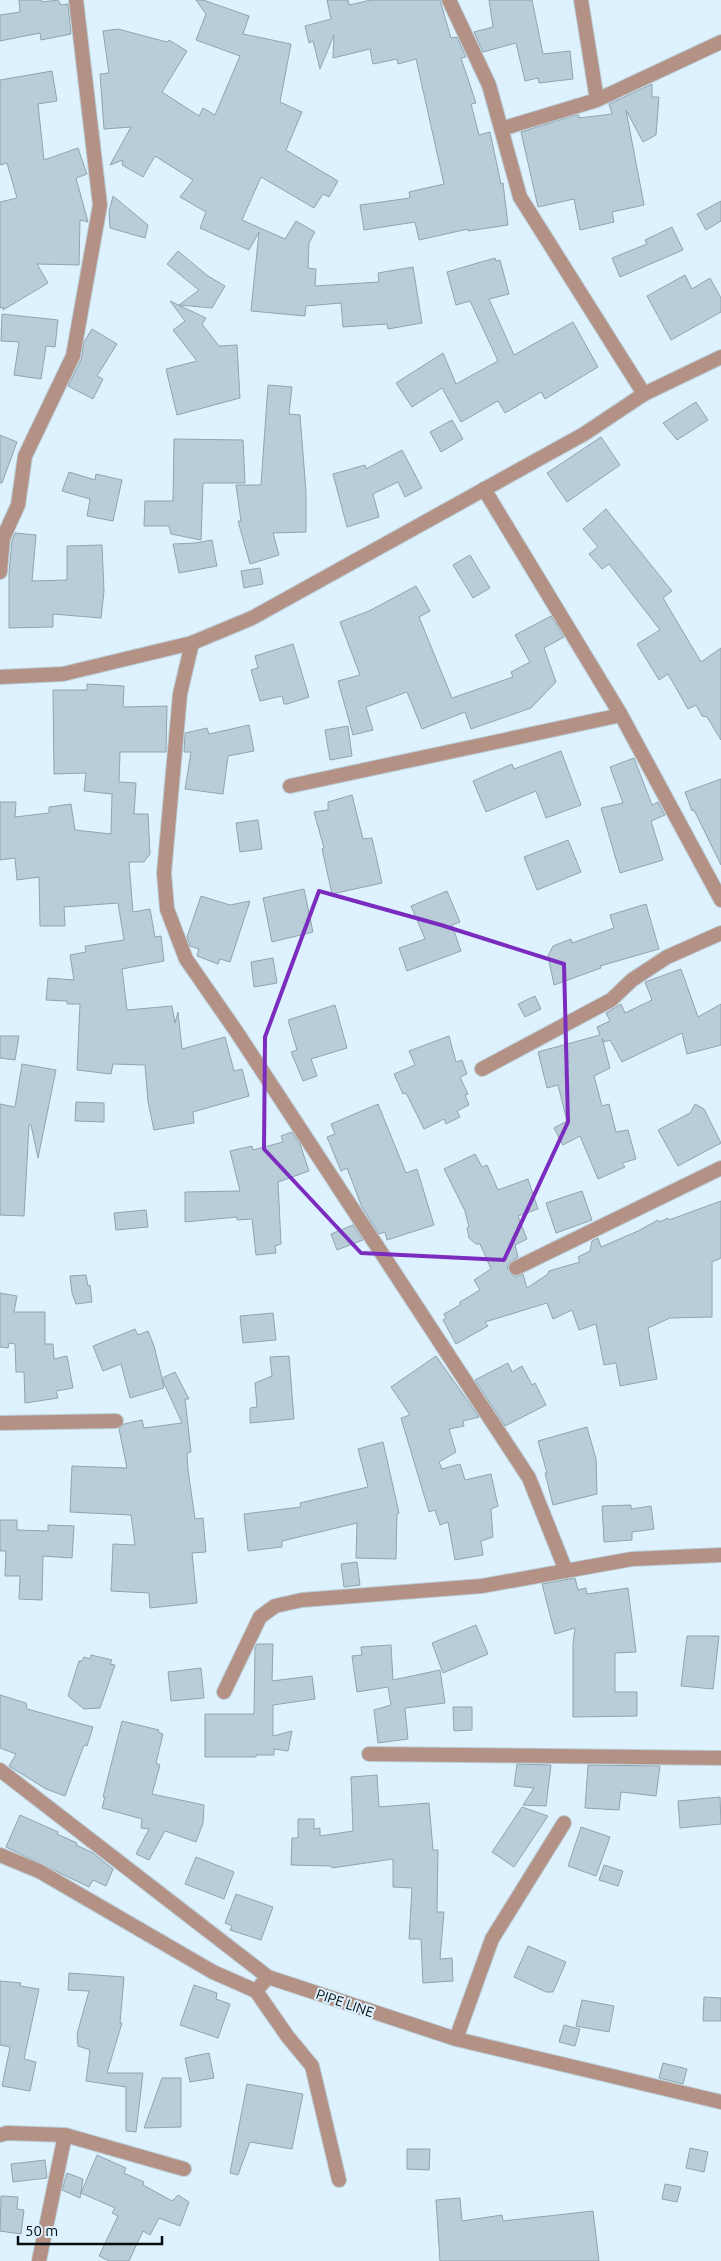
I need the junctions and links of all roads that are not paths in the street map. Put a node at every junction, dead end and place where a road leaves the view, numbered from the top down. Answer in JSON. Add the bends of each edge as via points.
{"nodes":[{"id":1,"x":76,"y":0,"type":"edge"},
{"id":2,"x":449,"y":0,"type":"edge"},
{"id":3,"x":581,"y":0,"type":"edge"},
{"id":4,"x":721,"y":42,"type":"edge"},
{"id":5,"x":597,"y":100,"type":"junction"},
{"id":6,"x":501,"y":129,"type":"junction"},
{"id":7,"x":721,"y":357,"type":"edge"},
{"id":8,"x":644,"y":394,"type":"junction"},
{"id":9,"x":484,"y":489,"type":"junction"},
{"id":10,"x":0,"y":572,"type":"edge"},
{"id":11,"x":192,"y":643,"type":"junction"},
{"id":12,"x":0,"y":677,"type":"edge"},
{"id":13,"x":621,"y":715,"type":"junction"},
{"id":14,"x":290,"y":786,"type":"dead end"},
{"id":15,"x":721,"y":900,"type":"edge"},
{"id":16,"x":721,"y":933,"type":"edge"},
{"id":17,"x":482,"y":1069,"type":"dead end"},
{"id":18,"x":721,"y":1168,"type":"edge"},
{"id":19,"x":516,"y":1268,"type":"dead end"},
{"id":20,"x":116,"y":1421,"type":"dead end"},
{"id":21,"x":0,"y":1423,"type":"edge"},
{"id":22,"x":721,"y":1556,"type":"edge"},
{"id":23,"x":566,"y":1571,"type":"junction"},
{"id":24,"x":224,"y":1692,"type":"dead end"},
{"id":25,"x":369,"y":1754,"type":"dead end"},
{"id":26,"x":721,"y":1758,"type":"edge"},
{"id":27,"x":0,"y":1770,"type":"edge"},
{"id":28,"x":564,"y":1823,"type":"dead end"},
{"id":29,"x":0,"y":1855,"type":"edge"},
{"id":30,"x":268,"y":1977,"type":"junction"},
{"id":31,"x":256,"y":1991,"type":"junction"},
{"id":32,"x":456,"y":2039,"type":"junction"},
{"id":33,"x":721,"y":2102,"type":"edge"},
{"id":34,"x":0,"y":2135,"type":"edge"},
{"id":35,"x":65,"y":2135,"type":"junction"},
{"id":36,"x":184,"y":2169,"type":"dead end"},
{"id":37,"x":339,"y":2180,"type":"dead end"},
{"id":38,"x":39,"y":2261,"type":"edge"}],
"edges":[{"from":1,"to":10,"type":"street","via":[[100,206],[73,356],[25,456],[18,505],[3,538]]},
{"from":2,"to":6,"type":"street","via":[[489,85]]},
{"from":3,"to":5,"type":"street"},
{"from":4,"to":5,"type":"street"},
{"from":5,"to":6,"type":"street"},
{"from":6,"to":8,"type":"street","via":[[520,197]]},
{"from":7,"to":8,"type":"street"},
{"from":8,"to":9,"type":"street","via":[[584,434]]},
{"from":9,"to":11,"type":"street","via":[[252,618]]},
{"from":9,"to":13,"type":"street"},
{"from":11,"to":12,"type":"street","via":[[63,674]]},
{"from":11,"to":23,"type":"street","via":[[180,694],[164,873],[167,909],[186,959],[529,1478]]},
{"from":13,"to":14,"type":"street"},
{"from":13,"to":15,"type":"street"},
{"from":16,"to":17,"type":"street","via":[[667,957],[632,980],[610,1000]]},
{"from":18,"to":19,"type":"street"},
{"from":20,"to":21,"type":"street"},
{"from":22,"to":23,"type":"street","via":[[632,1559]]},
{"from":23,"to":24,"type":"street","via":[[482,1586],[302,1600],[275,1606],[260,1617]]},
{"from":25,"to":26,"type":"street"},
{"from":27,"to":30,"type":"street","name":"PIPE LINE"},
{"from":28,"to":32,"type":"street","via":[[492,1939]]},
{"from":29,"to":31,"type":"street","via":[[39,1871],[213,1972]]},
{"from":30,"to":31,"type":"street"},
{"from":30,"to":32,"type":"street","name":"PIPE LINE"},
{"from":31,"to":37,"type":"street","via":[[312,2066]]},
{"from":32,"to":33,"type":"street","name":"PIPE LINE"},
{"from":34,"to":35,"type":"street"},
{"from":35,"to":36,"type":"street"},
{"from":35,"to":38,"type":"street"}]}
